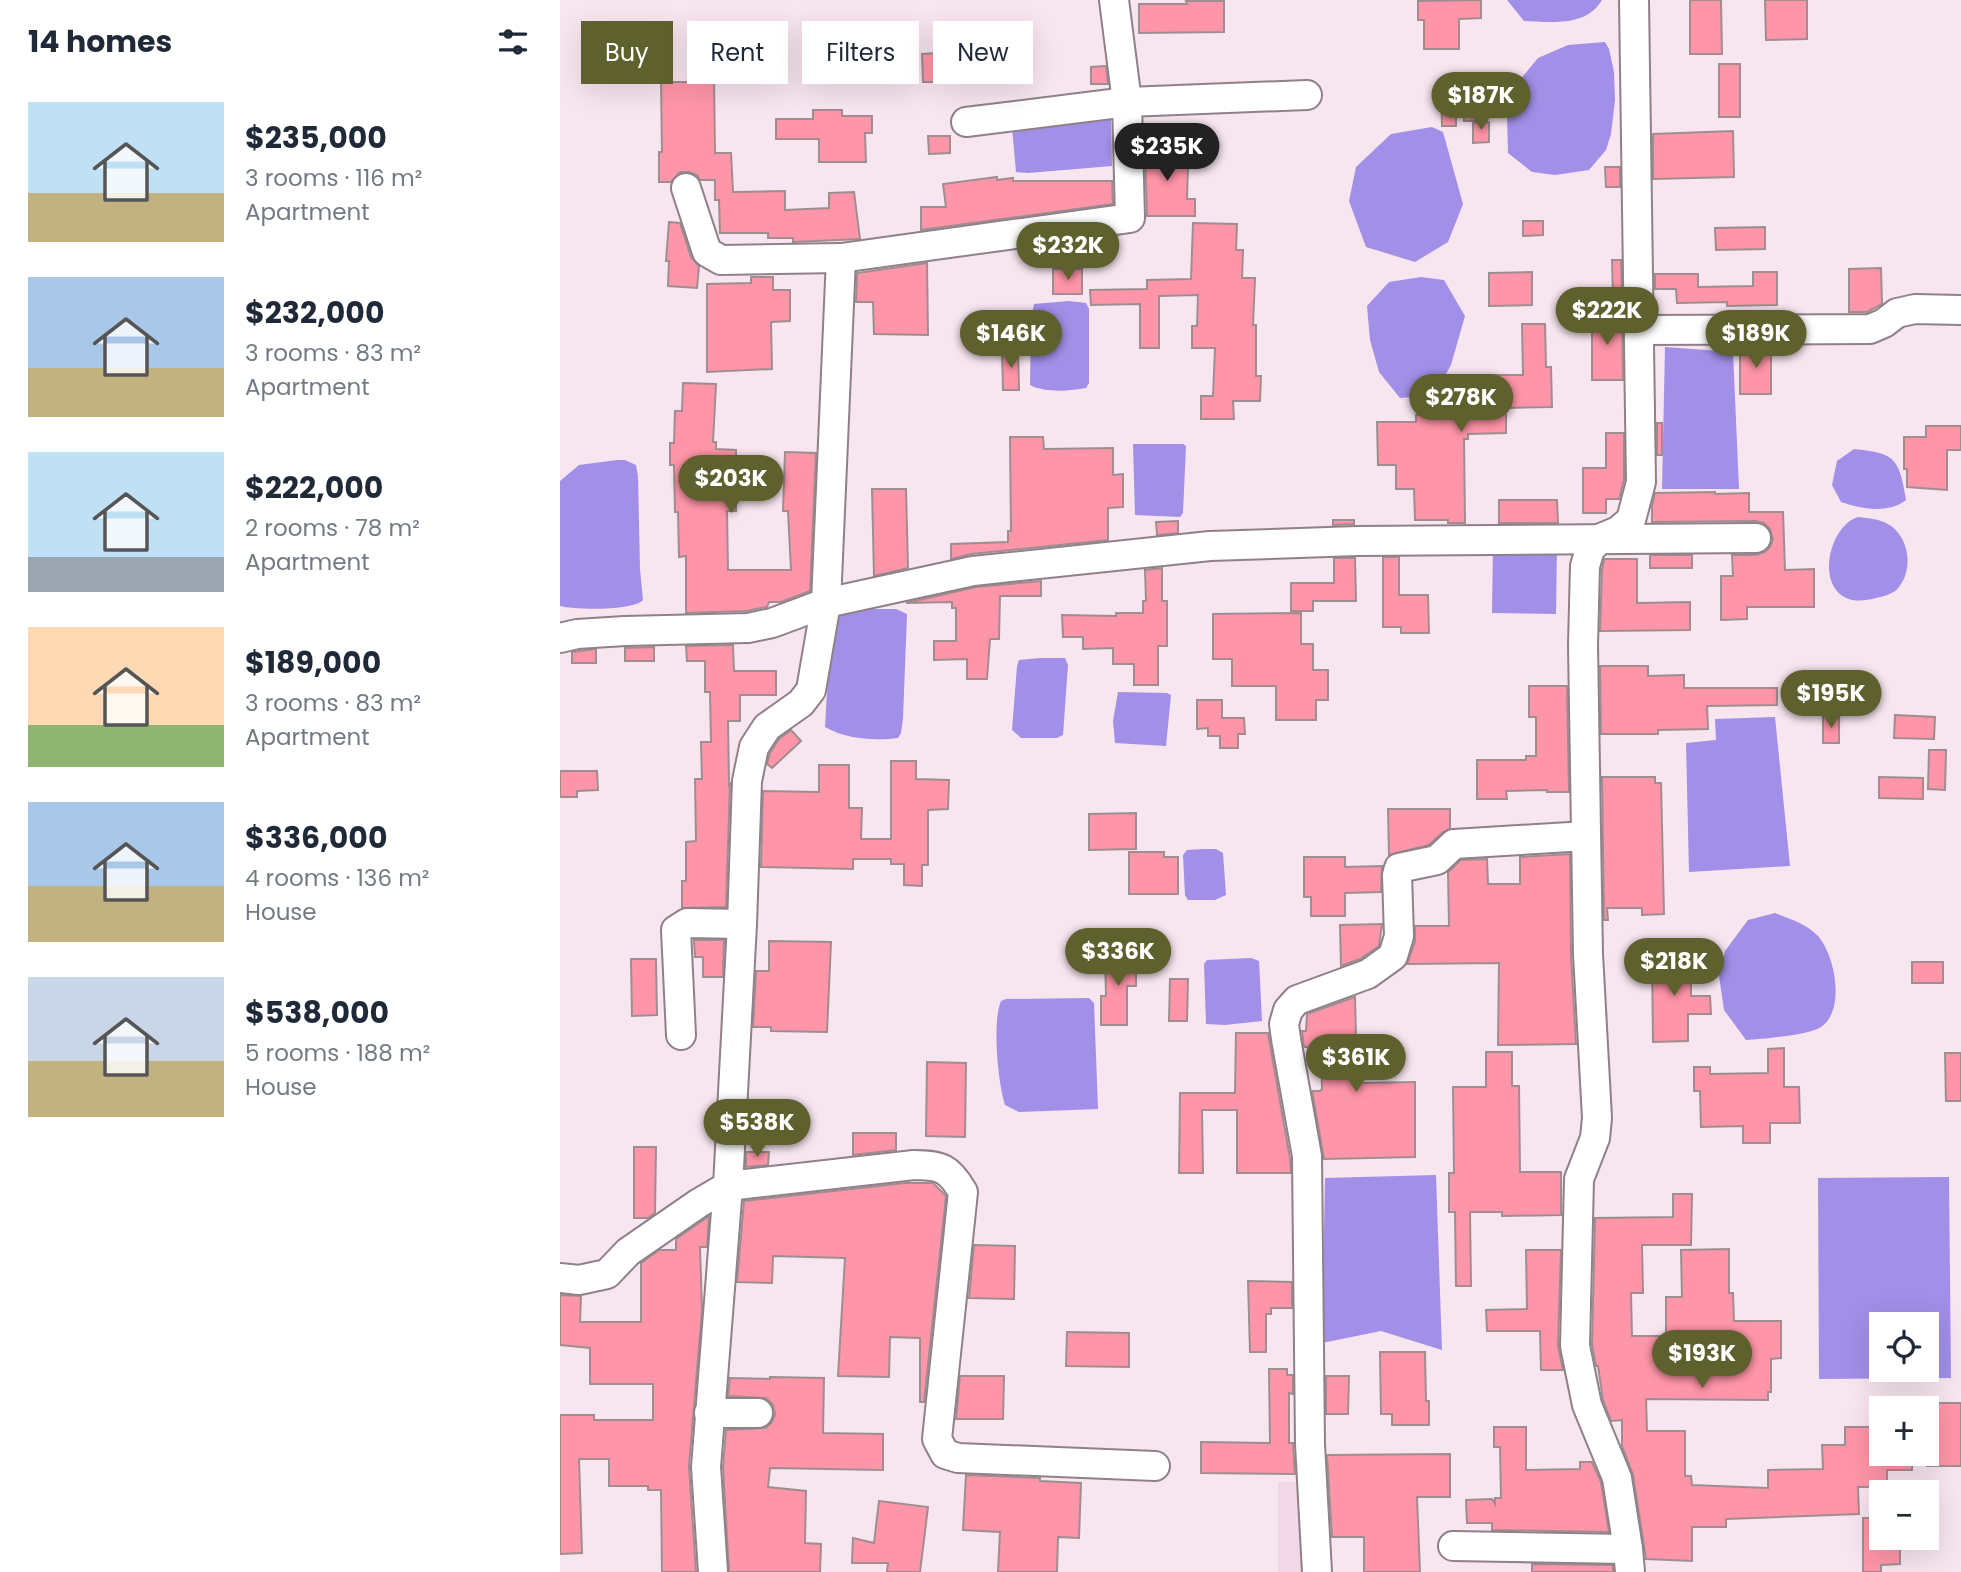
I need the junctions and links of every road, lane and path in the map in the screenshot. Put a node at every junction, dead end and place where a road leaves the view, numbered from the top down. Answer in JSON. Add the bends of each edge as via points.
{"nodes":[{"id":1,"x":1114,"y":0,"type":"edge"},
{"id":2,"x":1634,"y":0,"type":"edge"},
{"id":3,"x":1307,"y":95,"type":"dead end"},
{"id":4,"x":1127,"y":102,"type":"junction"},
{"id":5,"x":966,"y":122,"type":"dead end"},
{"id":6,"x":686,"y":188,"type":"dead end"},
{"id":7,"x":841,"y":258,"type":"junction"},
{"id":8,"x":1961,"y":310,"type":"edge"},
{"id":9,"x":1639,"y":330,"type":"junction"},
{"id":10,"x":1601,"y":538,"type":"junction"},
{"id":11,"x":1756,"y":538,"type":"dead end"},
{"id":12,"x":826,"y":603,"type":"junction"},
{"id":13,"x":560,"y":638,"type":"edge"},
{"id":14,"x":1586,"y":836,"type":"junction"},
{"id":15,"x":742,"y":924,"type":"junction"},
{"id":16,"x":681,"y":1035,"type":"dead end"},
{"id":17,"x":728,"y":1186,"type":"junction"},
{"id":18,"x":560,"y":1278,"type":"edge"},
{"id":19,"x":709,"y":1413,"type":"junction"},
{"id":20,"x":758,"y":1413,"type":"dead end"},
{"id":21,"x":1155,"y":1466,"type":"dead end"},
{"id":22,"x":1453,"y":1546,"type":"dead end"},
{"id":23,"x":1629,"y":1560,"type":"edge"},
{"id":24,"x":713,"y":1572,"type":"edge"},
{"id":25,"x":1317,"y":1572,"type":"edge"}],
"edges":[{"from":1,"to":4,"type":"street"},
{"from":2,"to":9,"type":"street"},
{"from":3,"to":4,"type":"street"},
{"from":4,"to":5,"type":"street"},
{"from":4,"to":7,"type":"street","via":[[1130,218]]},
{"from":6,"to":7,"type":"street","via":[[707,252],[721,260]]},
{"from":7,"to":12,"type":"street"},
{"from":8,"to":9,"type":"street","via":[[1915,309],[1870,328]]},
{"from":9,"to":10,"type":"street","via":[[1638,500],[1631,520]]},
{"from":10,"to":11,"type":"street"},
{"from":10,"to":12,"type":"street","via":[[1210,546],[972,571]]},
{"from":10,"to":14,"type":"street","via":[[1585,566]]},
{"from":12,"to":13,"type":"street","via":[[748,628],[625,631]]},
{"from":12,"to":15,"type":"street","via":[[811,690],[801,703],[767,727],[754,747],[747,781]]},
{"from":14,"to":23,"type":"street","via":[[1597,1118],[1595,1138],[1579,1179],[1575,1346],[1587,1405],[1617,1478]]},
{"from":14,"to":25,"type":"street","via":[[1454,844],[1437,860],[1399,868],[1399,936],[1393,956],[1368,974],[1297,1000],[1288,1010],[1284,1024],[1307,1156],[1310,1444]]},
{"from":15,"to":16,"type":"street","via":[[687,923],[676,930]]},
{"from":15,"to":17,"type":"street"},
{"from":17,"to":18,"type":"street","via":[[628,1252],[607,1274],[579,1280]]},
{"from":17,"to":19,"type":"street"},
{"from":17,"to":21,"type":"street","via":[[914,1165],[936,1165],[953,1174],[963,1192],[937,1438],[945,1454]]},
{"from":19,"to":20,"type":"street"},
{"from":19,"to":24,"type":"street","via":[[706,1467]]},
{"from":22,"to":23,"type":"street"}]}
